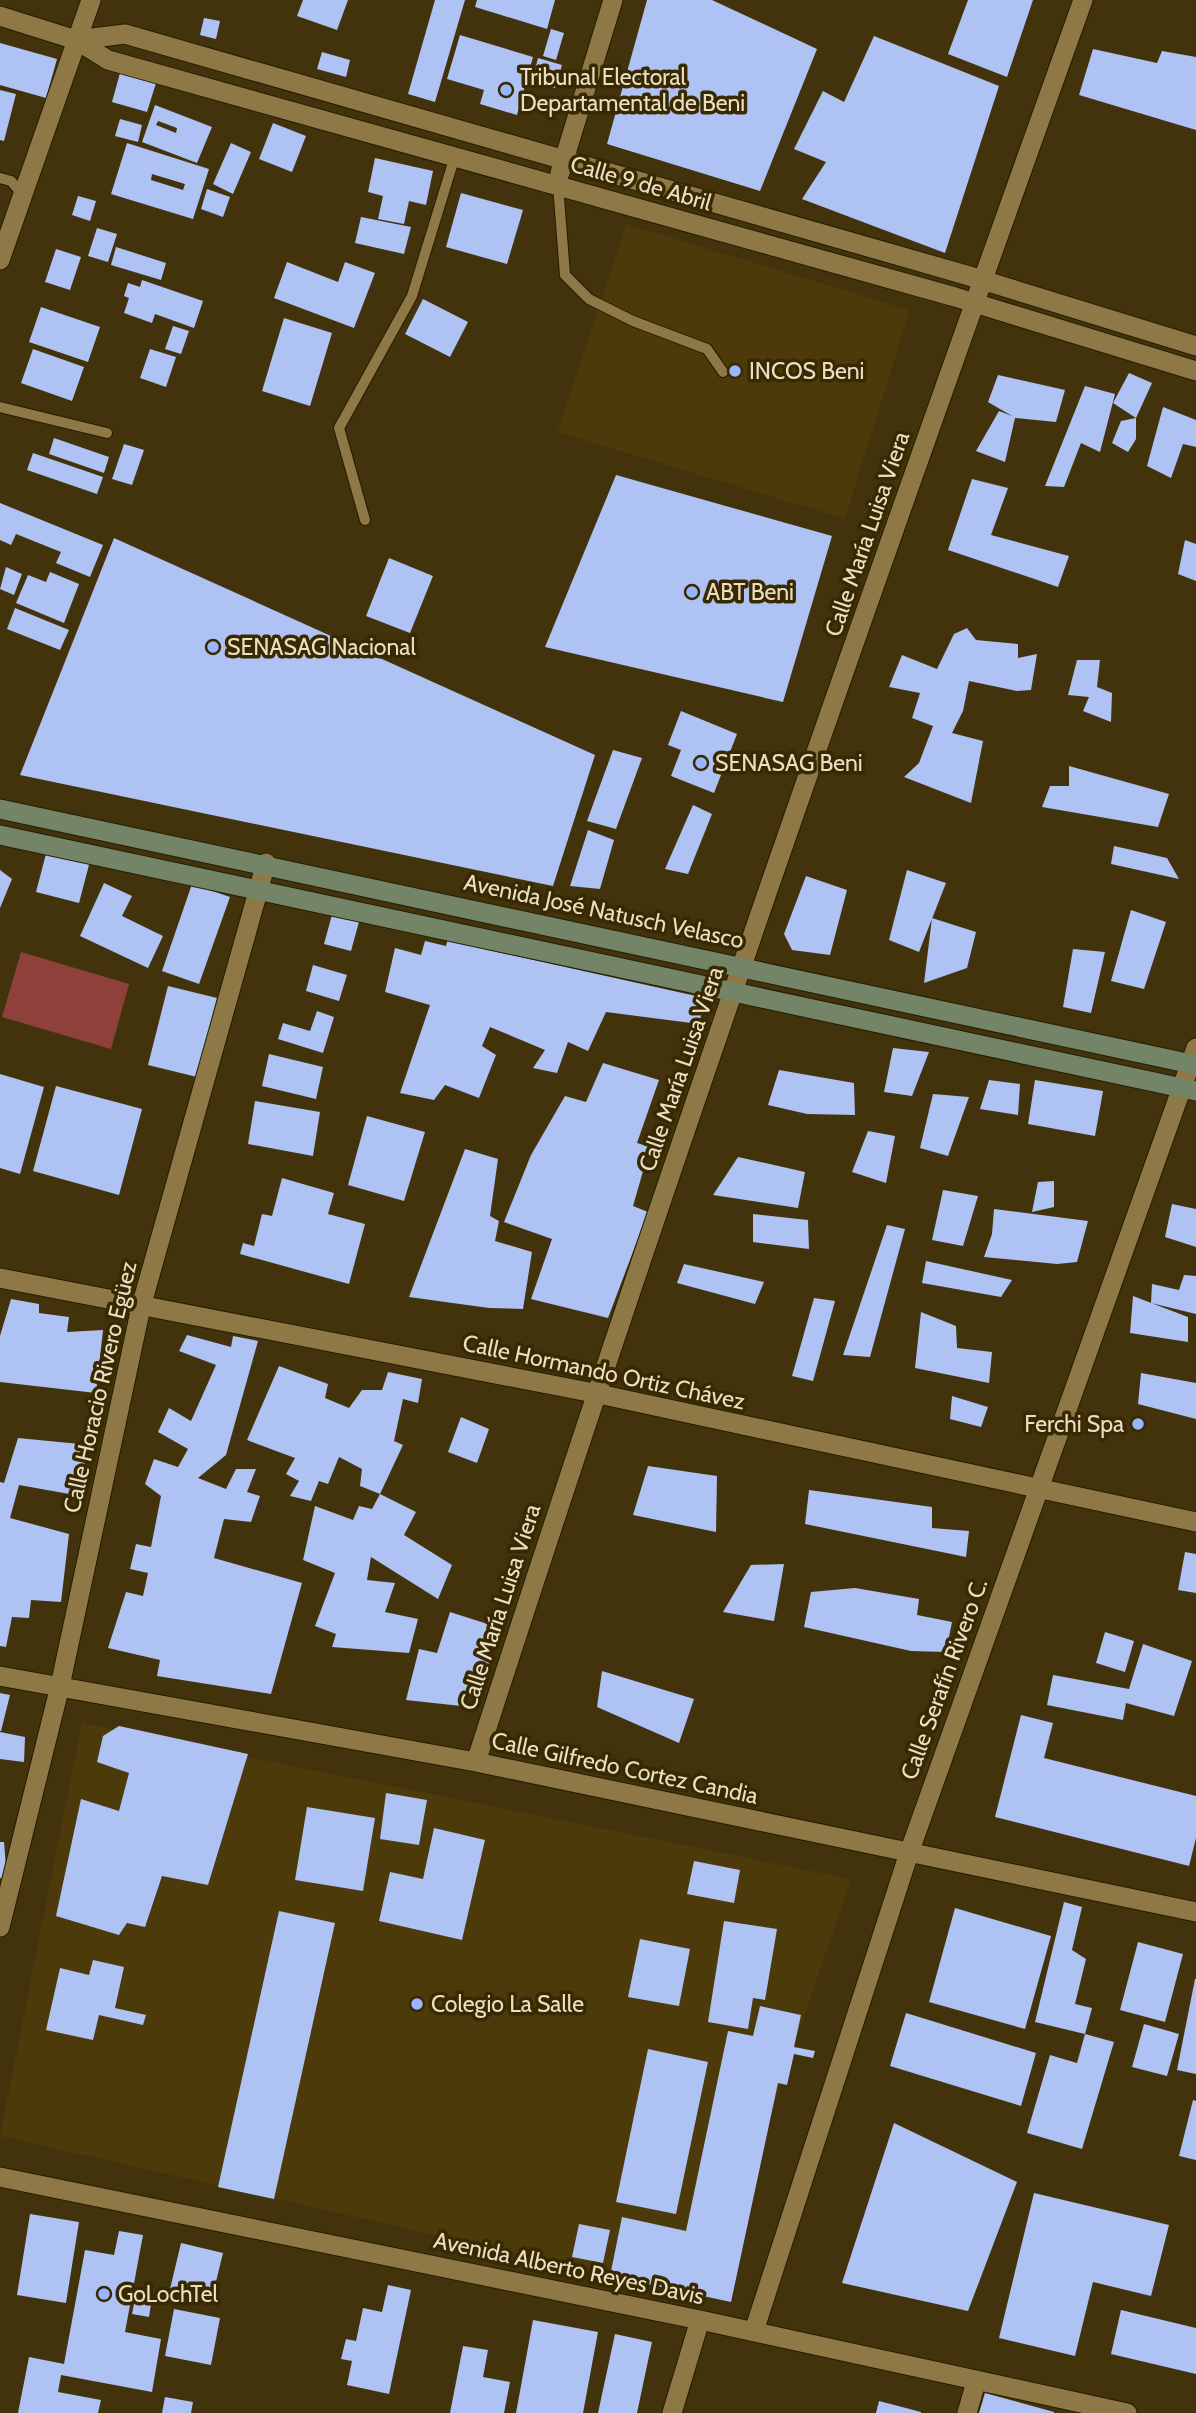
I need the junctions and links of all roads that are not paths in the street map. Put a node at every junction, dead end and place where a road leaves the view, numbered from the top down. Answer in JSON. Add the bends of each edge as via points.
{"nodes":[{"id":1,"x":91,"y":0,"type":"edge"},
{"id":2,"x":613,"y":0,"type":"edge"},
{"id":3,"x":1083,"y":0,"type":"edge"},
{"id":4,"x":0,"y":16,"type":"edge"},
{"id":5,"x":76,"y":40,"type":"junction"},
{"id":6,"x":455,"y":156,"type":"junction"},
{"id":7,"x":563,"y":162,"type":"junction"},
{"id":8,"x":0,"y":178,"type":"edge"},
{"id":9,"x":558,"y":185,"type":"junction"},
{"id":10,"x":23,"y":195,"type":"junction"},
{"id":11,"x":0,"y":260,"type":"edge"},
{"id":12,"x":982,"y":280,"type":"junction"},
{"id":13,"x":974,"y":303,"type":"junction"},
{"id":14,"x":1196,"y":346,"type":"edge"},
{"id":15,"x":1196,"y":371,"type":"edge"},
{"id":16,"x":723,"y":372,"type":"dead end"},
{"id":17,"x":0,"y":407,"type":"edge"},
{"id":18,"x":107,"y":433,"type":"dead end"},
{"id":19,"x":365,"y":520,"type":"dead end"},
{"id":20,"x":0,"y":809,"type":"edge"},
{"id":21,"x":0,"y":835,"type":"edge"},
{"id":22,"x":266,"y":863,"type":"junction"},
{"id":23,"x":259,"y":891,"type":"junction"},
{"id":24,"x":743,"y":966,"type":"junction"},
{"id":25,"x":734,"y":992,"type":"junction"},
{"id":26,"x":1194,"y":1059,"type":"edge"},
{"id":27,"x":1189,"y":1089,"type":"edge"},
{"id":28,"x":0,"y":1278,"type":"edge"},
{"id":29,"x":141,"y":1307,"type":"junction"},
{"id":30,"x":594,"y":1393,"type":"junction"},
{"id":31,"x":1038,"y":1489,"type":"junction"},
{"id":32,"x":1196,"y":1522,"type":"edge"},
{"id":33,"x":0,"y":1676,"type":"edge"},
{"id":34,"x":60,"y":1686,"type":"junction"},
{"id":35,"x":476,"y":1762,"type":"junction"},
{"id":36,"x":909,"y":1853,"type":"junction"},
{"id":37,"x":1196,"y":1912,"type":"edge"},
{"id":38,"x":0,"y":1927,"type":"edge"},
{"id":39,"x":0,"y":2177,"type":"edge"},
{"id":40,"x":700,"y":2320,"type":"junction"},
{"id":41,"x":754,"y":2332,"type":"junction"},
{"id":42,"x":975,"y":2382,"type":"junction"},
{"id":43,"x":673,"y":2413,"type":"edge"},
{"id":44,"x":967,"y":2413,"type":"edge"},
{"id":45,"x":1127,"y":2413,"type":"edge"}],
"edges":[{"from":1,"to":5,"type":"street"},
{"from":2,"to":7,"type":"street"},
{"from":3,"to":12,"type":"street","name":"Calle María Luisa Viera"},
{"from":4,"to":5,"type":"street","name":"Calle 9 de Abril"},
{"from":5,"to":6,"type":"street","name":"Calle 9 de Abril","via":[[108,60]]},
{"from":5,"to":7,"type":"street","name":"Calle 9 de Abril","via":[[125,34]]},
{"from":5,"to":10,"type":"street"},
{"from":6,"to":9,"type":"street","name":"Calle 9 de Abril"},
{"from":6,"to":19,"type":"lane","via":[[412,296],[339,428]]},
{"from":7,"to":9,"type":"street"},
{"from":7,"to":12,"type":"street","name":"Calle 9 de Abril"},
{"from":8,"to":10,"type":"lane","via":[[11,181]]},
{"from":9,"to":13,"type":"street","name":"Calle 9 de Abril"},
{"from":9,"to":16,"type":"lane","via":[[565,275],[589,299],[707,349]]},
{"from":10,"to":11,"type":"street"},
{"from":12,"to":13,"type":"street","name":"Calle María Luisa Viera"},
{"from":12,"to":14,"type":"street","name":"Calle 9 de Abril"},
{"from":13,"to":15,"type":"street","name":"Calle 9 de Abril"},
{"from":13,"to":24,"type":"street","name":"Calle María Luisa Viera"},
{"from":17,"to":18,"type":"lane"},
{"from":20,"to":22,"type":"main road","name":"Avenida José Natusch Velasco"},
{"from":21,"to":23,"type":"main road"},
{"from":22,"to":23,"type":"street","name":"Calle Horacio Rivero Egüez"},
{"from":22,"to":24,"type":"main road","name":"Avenida José Natusch Velasco"},
{"from":23,"to":25,"type":"main road"},
{"from":23,"to":29,"type":"street","name":"Calle Horacio Rivero Egüez"},
{"from":24,"to":25,"type":"street","name":"Calle María Luisa Viera"},
{"from":24,"to":26,"type":"main road","name":"Avenida José Natusch Velasco"},
{"from":25,"to":27,"type":"main road"},
{"from":25,"to":30,"type":"street","name":"Calle María Luisa Viera"},
{"from":26,"to":27,"type":"street","name":"Calle Serafín Rivero C."},
{"from":27,"to":31,"type":"street","name":"Calle Serafín Rivero C."},
{"from":28,"to":29,"type":"street","name":"Calle Hormando Ortiz Chávez"},
{"from":29,"to":30,"type":"street","name":"Calle Hormando Ortiz Chávez"},
{"from":29,"to":34,"type":"street","name":"Calle Horacio Rivero Egüez"},
{"from":30,"to":31,"type":"street","name":"Calle Hormando Ortiz Chávez"},
{"from":30,"to":35,"type":"street","name":"Calle María Luisa Viera"},
{"from":31,"to":32,"type":"street","name":"Calle Hormando Ortiz Chávez"},
{"from":31,"to":36,"type":"street","name":"Calle Serafín Rivero C."},
{"from":33,"to":34,"type":"street","name":"Calle Gilfredo Cortez Candia"},
{"from":34,"to":35,"type":"street","name":"Calle Gilfredo Cortez Candia"},
{"from":34,"to":38,"type":"street","name":"Calle Horacio Rivero Egüez"},
{"from":35,"to":36,"type":"street","name":"Calle Gilfredo Cortez Candia"},
{"from":36,"to":37,"type":"street","name":"Calle Gilfredo Cortez Candia"},
{"from":36,"to":41,"type":"street","name":"Calle Serafín Rivero C."},
{"from":39,"to":40,"type":"street","name":"Avenida Alberto Reyes Davis"},
{"from":40,"to":41,"type":"street","name":"Avenida Alberto Reyes Davis"},
{"from":40,"to":43,"type":"street"},
{"from":41,"to":42,"type":"street","name":"Avenida Alberto Reyes Davis"},
{"from":42,"to":44,"type":"street"},
{"from":42,"to":45,"type":"street","name":"Avenida Alberto Reyes Davis"}]}
